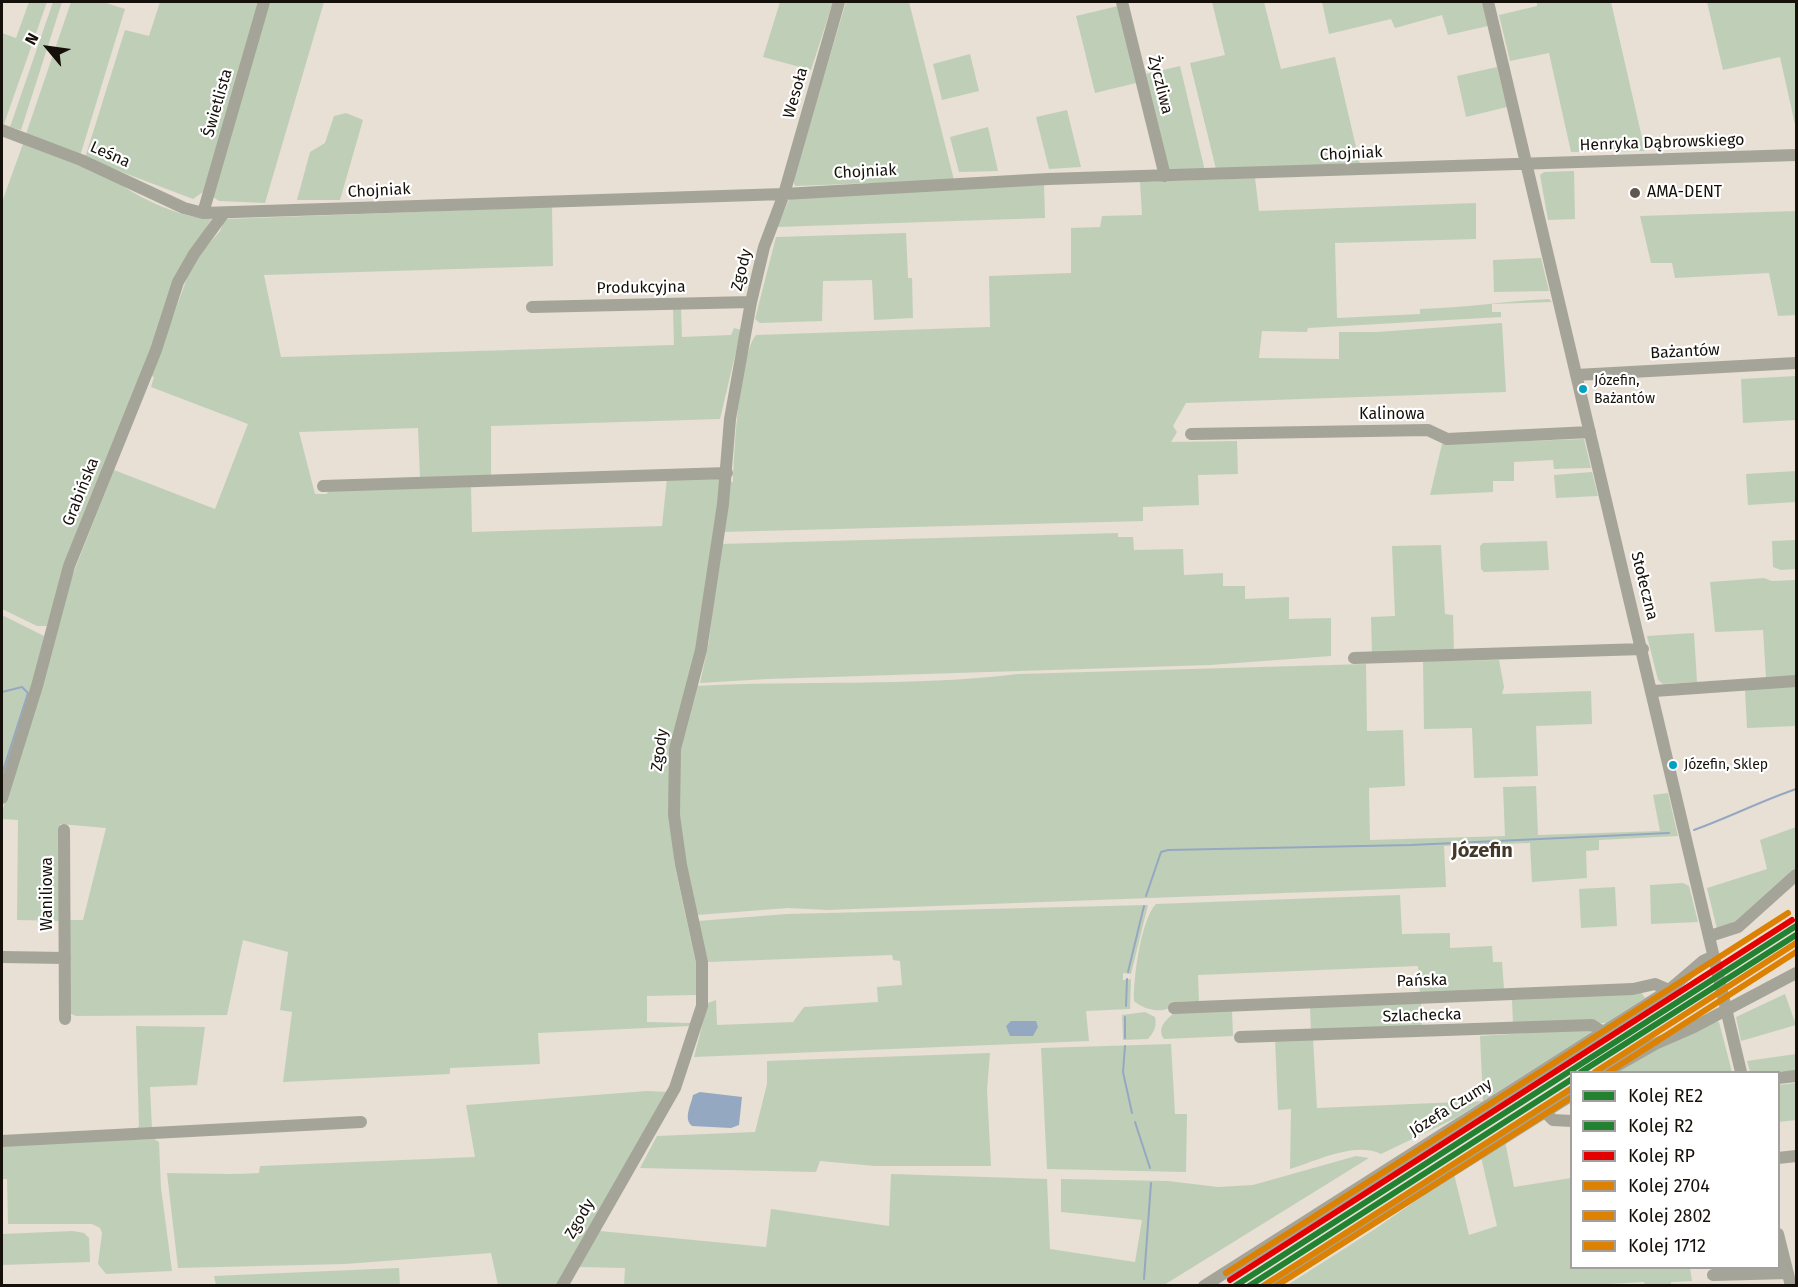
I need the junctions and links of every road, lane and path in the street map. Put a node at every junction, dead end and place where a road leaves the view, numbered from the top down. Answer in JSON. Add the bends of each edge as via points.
{"nodes":[{"id":1,"x":264,"y":2,"type":"edge"},
{"id":2,"x":839,"y":2,"type":"edge"},
{"id":3,"x":1122,"y":2,"type":"edge"},
{"id":4,"x":1488,"y":2,"type":"edge"},
{"id":5,"x":2,"y":130,"type":"edge"},
{"id":6,"x":1797,"y":155,"type":"edge"},
{"id":7,"x":1528,"y":164,"type":"junction"},
{"id":8,"x":1165,"y":176,"type":"junction"},
{"id":9,"x":784,"y":194,"type":"junction"},
{"id":10,"x":204,"y":213,"type":"junction"},
{"id":11,"x":224,"y":213,"type":"junction"},
{"id":12,"x":750,"y":303,"type":"junction"},
{"id":13,"x":532,"y":307,"type":"dead end"},
{"id":14,"x":1797,"y":363,"type":"edge"},
{"id":15,"x":1576,"y":375,"type":"junction"},
{"id":16,"x":1590,"y":432,"type":"junction"},
{"id":17,"x":1191,"y":434,"type":"dead end"},
{"id":18,"x":727,"y":473,"type":"junction"},
{"id":19,"x":323,"y":486,"type":"dead end"},
{"id":20,"x":1643,"y":649,"type":"junction"},
{"id":21,"x":1354,"y":658,"type":"dead end"},
{"id":22,"x":1797,"y":681,"type":"edge"},
{"id":23,"x":1654,"y":691,"type":"junction"},
{"id":24,"x":2,"y":798,"type":"edge"},
{"id":25,"x":64,"y":830,"type":"dead end"},
{"id":26,"x":1797,"y":875,"type":"edge"},
{"id":27,"x":1710,"y":936,"type":"junction"},
{"id":28,"x":1714,"y":956,"type":"junction"},
{"id":29,"x":2,"y":957,"type":"edge"},
{"id":30,"x":65,"y":958,"type":"junction"},
{"id":31,"x":1797,"y":973,"type":"edge"},
{"id":32,"x":1669,"y":990,"type":"junction"},
{"id":33,"x":1174,"y":1008,"type":"dead end"},
{"id":34,"x":1727,"y":1009,"type":"junction"},
{"id":35,"x":65,"y":1019,"type":"dead end"},
{"id":36,"x":1603,"y":1032,"type":"junction"},
{"id":37,"x":1240,"y":1037,"type":"dead end"},
{"id":38,"x":1608,"y":1071,"type":"edge"},
{"id":39,"x":1741,"y":1071,"type":"edge"},
{"id":40,"x":1797,"y":1076,"type":"edge"},
{"id":41,"x":1780,"y":1078,"type":"edge"},
{"id":42,"x":1570,"y":1096,"type":"edge"},
{"id":43,"x":1545,"y":1112,"type":"junction"},
{"id":44,"x":1570,"y":1121,"type":"edge"},
{"id":45,"x":361,"y":1122,"type":"dead end"},
{"id":46,"x":2,"y":1141,"type":"edge"},
{"id":47,"x":1797,"y":1156,"type":"edge"},
{"id":48,"x":1780,"y":1158,"type":"edge"},
{"id":49,"x":1780,"y":1237,"type":"edge"},
{"id":50,"x":1790,"y":1268,"type":"edge"},
{"id":51,"x":1779,"y":1269,"type":"edge"},
{"id":52,"x":1713,"y":1275,"type":"dead end"},
{"id":53,"x":562,"y":1286,"type":"edge"},
{"id":54,"x":1204,"y":1286,"type":"edge"},
{"id":55,"x":1269,"y":1286,"type":"edge"},
{"id":56,"x":1791,"y":1286,"type":"edge"}],
"edges":[{"from":1,"to":10,"type":"street","name":"Świetlista"},
{"from":2,"to":9,"type":"street","name":"Wesoła"},
{"from":3,"to":8,"type":"street","name":"Życzliwa"},
{"from":4,"to":7,"type":"street","name":"Stołeczna"},
{"from":5,"to":10,"type":"street","name":"Leśna"},
{"from":6,"to":7,"type":"street","name":"Henryka Dąbrowskiego"},
{"from":7,"to":8,"type":"street","name":"Chojniak"},
{"from":7,"to":15,"type":"street","name":"Stołeczna"},
{"from":8,"to":9,"type":"street","name":"Chojniak"},
{"from":9,"to":11,"type":"street","name":"Chojniak"},
{"from":9,"to":12,"type":"street","name":"Zgody","via":[[764,247]]},
{"from":10,"to":11,"type":"street","name":"Chojniak"},
{"from":11,"to":24,"type":"street","name":"Grabińska","via":[[178,282],[147,372],[69,566]]},
{"from":12,"to":13,"type":"street","name":"Produkcyjna"},
{"from":12,"to":18,"type":"street","name":"Zgody","via":[[730,419]]},
{"from":14,"to":15,"type":"street","name":"Bażantów"},
{"from":15,"to":16,"type":"street","name":"Stołeczna"},
{"from":16,"to":17,"type":"street","name":"Kalinowa","via":[[1447,439],[1428,430]]},
{"from":16,"to":20,"type":"street","name":"Stołeczna"},
{"from":18,"to":19,"type":"street"},
{"from":18,"to":53,"type":"street","name":"Zgody","via":[[701,650],[673,764],[677,841],[702,962],[702,1006],[675,1088]]},
{"from":20,"to":21,"type":"street"},
{"from":20,"to":23,"type":"street","name":"Stołeczna"},
{"from":22,"to":23,"type":"street"},
{"from":23,"to":27,"type":"street","name":"Stołeczna"},
{"from":25,"to":30,"type":"street","name":"Waniliowa"},
{"from":26,"to":27,"type":"street","via":[[1738,927]]},
{"from":27,"to":28,"type":"street","name":"Stołeczna"},
{"from":28,"to":32,"type":"street","name":"Józefa Czumy"},
{"from":28,"to":34,"type":"street","name":"Stołeczna"},
{"from":29,"to":30,"type":"street"},
{"from":30,"to":35,"type":"street","name":"Waniliowa"},
{"from":31,"to":34,"type":"street"},
{"from":32,"to":33,"type":"street","name":"Pańska","via":[[1655,984],[1633,989]]},
{"from":32,"to":36,"type":"street","name":"Józefa Czumy"},
{"from":34,"to":38,"type":"street"},
{"from":34,"to":39,"type":"street","name":"Stołeczna"},
{"from":36,"to":37,"type":"street","name":"Szlachecka","via":[[1592,1025]]},
{"from":36,"to":54,"type":"street","name":"Józefa Czumy"},
{"from":40,"to":41,"type":"street"},
{"from":42,"to":43,"type":"street"},
{"from":43,"to":44,"type":"street","via":[[1553,1120]]},
{"from":43,"to":55,"type":"street"},
{"from":45,"to":46,"type":"street"},
{"from":47,"to":48,"type":"street"},
{"from":49,"to":50,"type":"street"},
{"from":50,"to":56,"type":"street"},
{"from":51,"to":52,"type":"street"}]}
